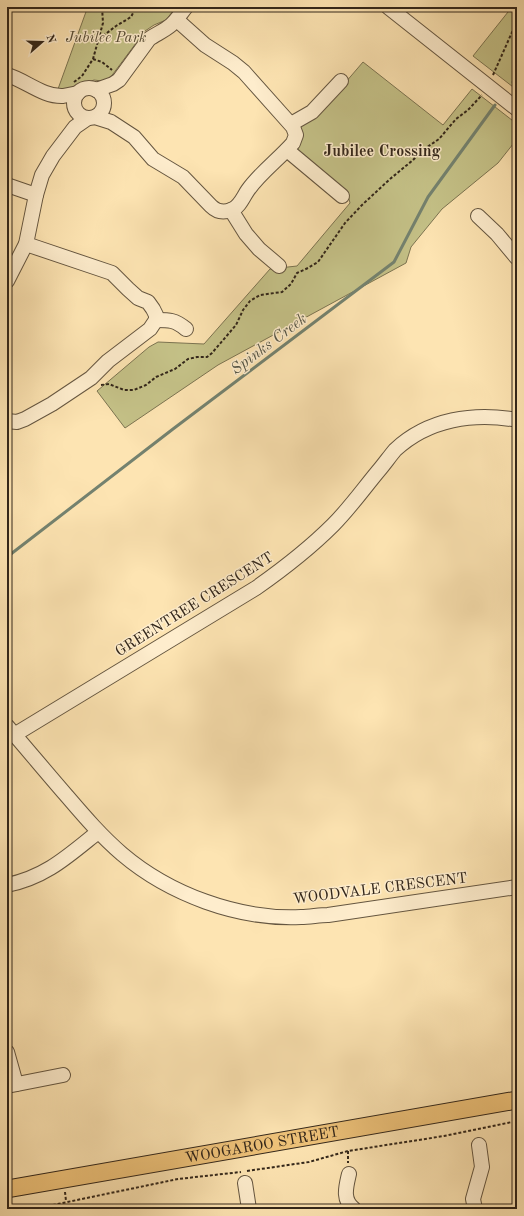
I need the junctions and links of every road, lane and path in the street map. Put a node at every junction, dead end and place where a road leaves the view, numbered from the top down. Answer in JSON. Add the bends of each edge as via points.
{"nodes":[{"id":1,"x":102,"y":7,"type":"edge"},
{"id":2,"x":136,"y":7,"type":"edge"},
{"id":3,"x":186,"y":7,"type":"edge"},
{"id":4,"x":388,"y":7,"type":"edge"},
{"id":5,"x":177,"y":20,"type":"junction"},
{"id":6,"x":517,"y":21,"type":"edge"},
{"id":7,"x":99,"y":39,"type":"junction"},
{"id":8,"x":93,"y":59,"type":"junction"},
{"id":9,"x":7,"y":75,"type":"edge"},
{"id":10,"x":341,"y":81,"type":"dead end"},
{"id":11,"x":116,"y":82,"type":"junction"},
{"id":12,"x":488,"y":86,"type":"junction"},
{"id":13,"x":62,"y":96,"type":"junction"},
{"id":14,"x":89,"y":105,"type":"junction"},
{"id":15,"x":517,"y":109,"type":"edge"},
{"id":16,"x":291,"y":124,"type":"junction"},
{"id":17,"x":287,"y":150,"type":"junction"},
{"id":18,"x":7,"y":185,"type":"edge"},
{"id":19,"x":36,"y":195,"type":"junction"},
{"id":20,"x":342,"y":196,"type":"dead end"},
{"id":21,"x":231,"y":210,"type":"junction"},
{"id":22,"x":478,"y":216,"type":"dead end"},
{"id":23,"x":26,"y":244,"type":"junction"},
{"id":24,"x":517,"y":258,"type":"edge"},
{"id":25,"x":279,"y":266,"type":"dead end"},
{"id":26,"x":7,"y":280,"type":"edge"},
{"id":27,"x":156,"y":320,"type":"junction"},
{"id":28,"x":186,"y":329,"type":"dead end"},
{"id":29,"x":101,"y":384,"type":"dead end"},
{"id":30,"x":517,"y":420,"type":"edge"},
{"id":31,"x":7,"y":421,"type":"edge"},
{"id":32,"x":11,"y":730,"type":"edge"},
{"id":33,"x":98,"y":832,"type":"junction"},
{"id":34,"x":7,"y":885,"type":"edge"},
{"id":35,"x":517,"y":887,"type":"edge"},
{"id":36,"x":7,"y":1052,"type":"edge"},
{"id":37,"x":63,"y":1075,"type":"dead end"},
{"id":38,"x":11,"y":1085,"type":"edge"},
{"id":39,"x":517,"y":1100,"type":"edge"},
{"id":40,"x":517,"y":1121,"type":"edge"},
{"id":41,"x":479,"y":1145,"type":"dead end"},
{"id":42,"x":349,"y":1174,"type":"dead end"},
{"id":43,"x":245,"y":1183,"type":"dead end"},
{"id":44,"x":7,"y":1189,"type":"edge"},
{"id":45,"x":23,"y":1209,"type":"edge"},
{"id":46,"x":249,"y":1209,"type":"edge"},
{"id":47,"x":354,"y":1209,"type":"edge"},
{"id":48,"x":475,"y":1209,"type":"edge"}],
"edges":[{"from":1,"to":7,"type":"path","via":[[103,24]]},
{"from":2,"to":7,"type":"path","via":[[132,17]]},
{"from":3,"to":5,"type":"street"},
{"from":4,"to":12,"type":"street"},
{"from":5,"to":11,"type":"street","via":[[149,39]]},
{"from":5,"to":16,"type":"street","via":[[244,72]]},
{"from":6,"to":12,"type":"path"},
{"from":7,"to":8,"type":"path"},
{"from":8,"to":11,"type":"path","via":[[102,62],[111,70]]},
{"from":8,"to":13,"type":"path","via":[[82,76],[64,91]]},
{"from":9,"to":13,"type":"street","via":[[50,94]]},
{"from":10,"to":16,"type":"street","via":[[312,112]]},
{"from":11,"to":14,"type":"street"},
{"from":12,"to":15,"type":"street"},
{"from":12,"to":29,"type":"path","via":[[439,139],[423,150],[362,205],[345,223],[318,262],[297,273],[291,284],[282,292],[260,295],[250,301],[236,325],[212,353],[206,357],[188,359],[175,370],[156,377],[134,390]]},
{"from":13,"to":14,"type":"street"},
{"from":14,"to":19,"type":"street","via":[[53,156],[42,176]]},
{"from":14,"to":21,"type":"street","via":[[134,137],[153,159],[183,177],[214,209],[222,212]]},
{"from":16,"to":17,"type":"street","via":[[296,138]]},
{"from":17,"to":20,"type":"street"},
{"from":17,"to":21,"type":"street","via":[[265,170],[239,204]]},
{"from":18,"to":19,"type":"street"},
{"from":19,"to":23,"type":"street"},
{"from":21,"to":25,"type":"street","via":[[246,234]]},
{"from":22,"to":24,"type":"street"},
{"from":23,"to":26,"type":"street"},
{"from":23,"to":27,"type":"street","via":[[112,273],[138,298],[148,302],[153,308]]},
{"from":27,"to":28,"type":"street","via":[[177,322]]},
{"from":27,"to":31,"type":"street","via":[[150,329],[90,378],[58,400],[25,420]]},
{"from":30,"to":32,"type":"street","name":"GREENTREE CRESCENT","via":[[498,416],[455,419],[432,426],[413,437],[395,451],[334,524],[287,566],[256,588]]},
{"from":32,"to":33,"type":"street","name":"WOODVALE CRESCENT"},
{"from":33,"to":34,"type":"street","via":[[41,875]]},
{"from":33,"to":35,"type":"street","name":"WOODVALE CRESCENT","via":[[122,855],[175,889],[205,902],[270,916],[300,917],[328,914]]},
{"from":36,"to":38,"type":"street"},
{"from":37,"to":38,"type":"street"},
{"from":39,"to":44,"type":"main road","name":"WOOGAROO STREET"},
{"from":40,"to":45,"type":"path","via":[[444,1136],[348,1151],[308,1162],[178,1179]]},
{"from":41,"to":48,"type":"street","via":[[482,1167],[473,1199]]},
{"from":42,"to":47,"type":"street","via":[[345,1192]]},
{"from":43,"to":46,"type":"street"}]}
